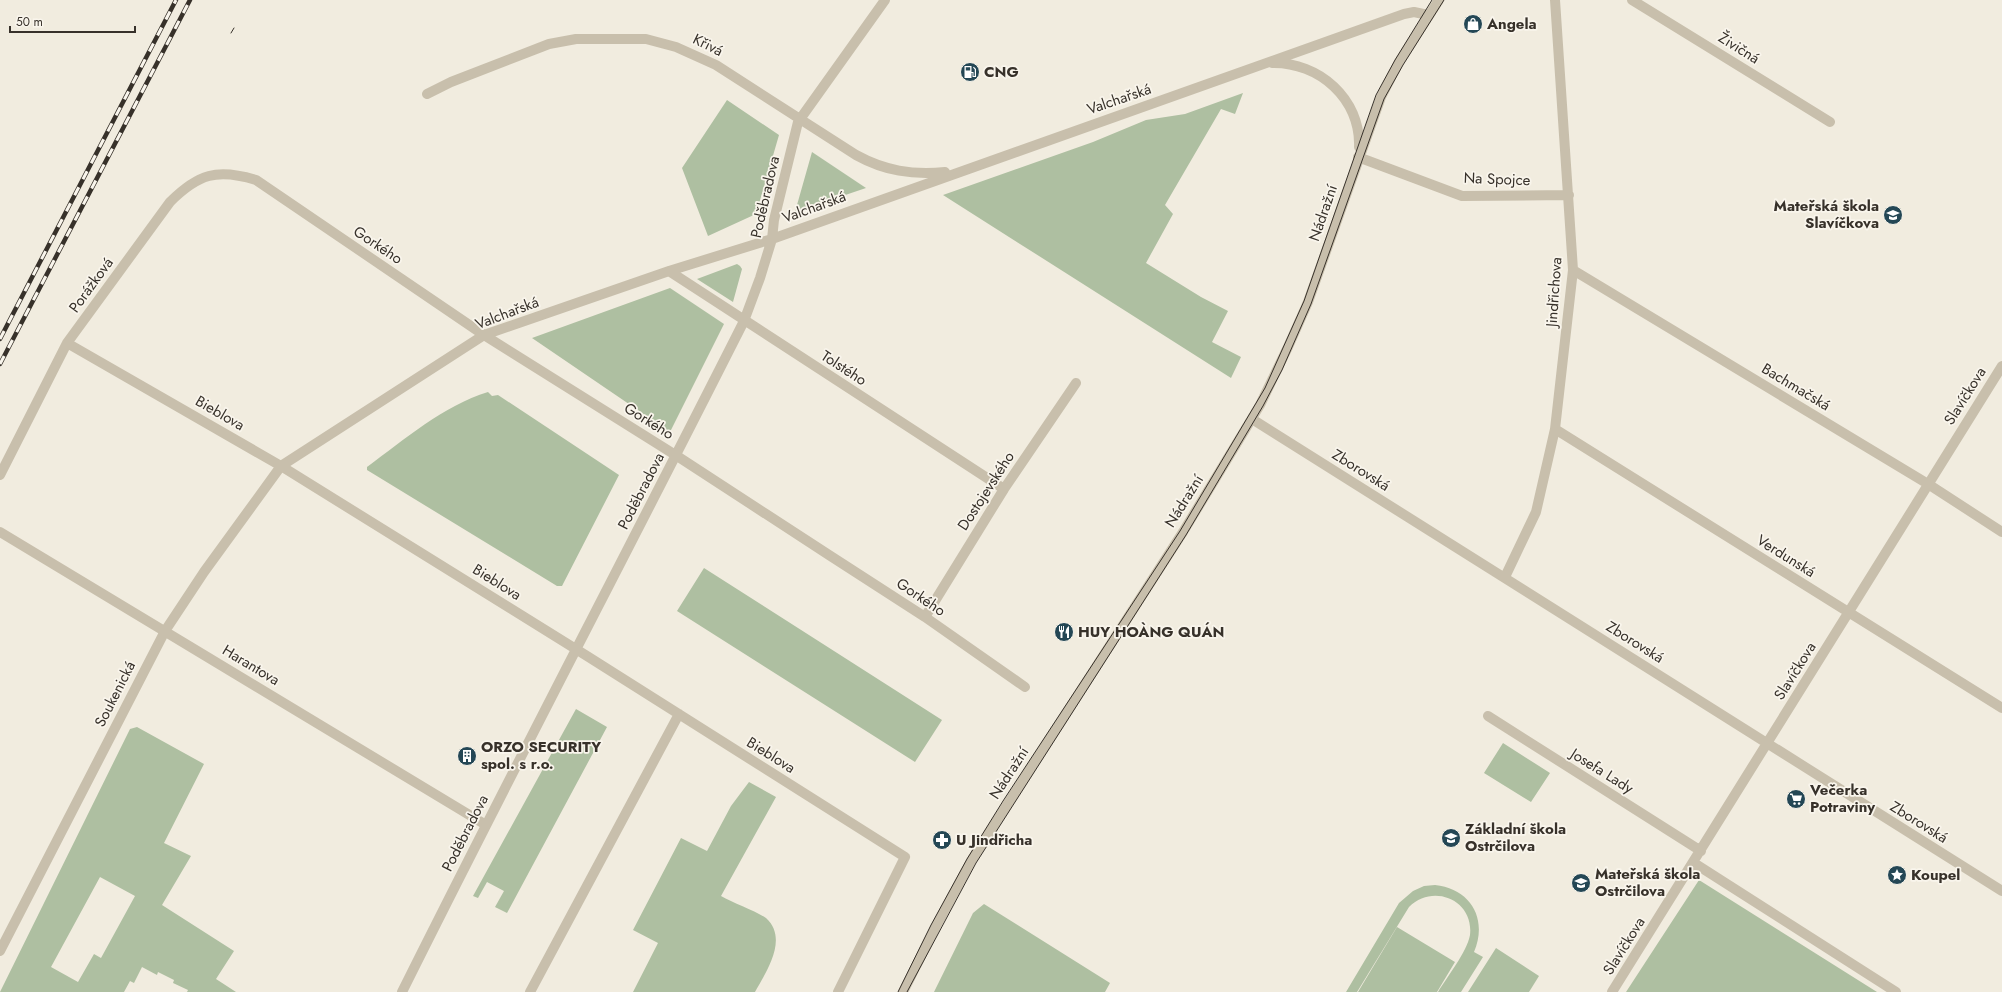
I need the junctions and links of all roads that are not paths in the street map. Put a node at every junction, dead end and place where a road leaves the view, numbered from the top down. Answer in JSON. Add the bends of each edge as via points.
{"nodes":[{"id":1,"x":885,"y":0,"type":"edge"},
{"id":2,"x":1439,"y":0,"type":"edge"},
{"id":3,"x":1556,"y":0,"type":"edge"},
{"id":4,"x":1632,"y":0,"type":"edge"},
{"id":5,"x":1428,"y":15,"type":"junction"},
{"id":6,"x":1266,"y":63,"type":"junction"},
{"id":7,"x":427,"y":94,"type":"dead end"},
{"id":8,"x":800,"y":119,"type":"junction"},
{"id":9,"x":1830,"y":122,"type":"dead end"},
{"id":10,"x":1358,"y":158,"type":"junction"},
{"id":11,"x":959,"y":171,"type":"junction"},
{"id":12,"x":256,"y":180,"type":"joint"},
{"id":13,"x":1568,"y":195,"type":"junction"},
{"id":14,"x":772,"y":239,"type":"junction"},
{"id":15,"x":1574,"y":270,"type":"junction"},
{"id":16,"x":669,"y":271,"type":"junction"},
{"id":17,"x":744,"y":321,"type":"junction"},
{"id":18,"x":484,"y":335,"type":"junction"},
{"id":19,"x":67,"y":343,"type":"junction"},
{"id":20,"x":2002,"y":366,"type":"edge"},
{"id":21,"x":1076,"y":383,"type":"dead end"},
{"id":22,"x":1252,"y":419,"type":"junction"},
{"id":23,"x":1555,"y":429,"type":"junction"},
{"id":24,"x":677,"y":456,"type":"junction"},
{"id":25,"x":282,"y":466,"type":"junction"},
{"id":26,"x":0,"y":476,"type":"edge"},
{"id":27,"x":1928,"y":484,"type":"junction"},
{"id":28,"x":1004,"y":489,"type":"junction"},
{"id":29,"x":0,"y":532,"type":"edge"},
{"id":30,"x":2002,"y":532,"type":"edge"},
{"id":31,"x":1505,"y":577,"type":"junction"},
{"id":32,"x":1848,"y":612,"type":"junction"},
{"id":33,"x":925,"y":617,"type":"junction"},
{"id":34,"x":165,"y":631,"type":"junction"},
{"id":35,"x":578,"y":650,"type":"junction"},
{"id":36,"x":1025,"y":687,"type":"dead end"},
{"id":37,"x":2002,"y":708,"type":"edge"},
{"id":38,"x":679,"y":714,"type":"junction"},
{"id":39,"x":1488,"y":716,"type":"dead end"},
{"id":40,"x":1767,"y":744,"type":"junction"},
{"id":41,"x":486,"y":825,"type":"junction"},
{"id":42,"x":1701,"y":851,"type":"junction"},
{"id":43,"x":1694,"y":863,"type":"junction"},
{"id":44,"x":2002,"y":891,"type":"edge"},
{"id":45,"x":0,"y":951,"type":"edge"},
{"id":46,"x":402,"y":992,"type":"edge"},
{"id":47,"x":530,"y":992,"type":"edge"},
{"id":48,"x":838,"y":992,"type":"edge"},
{"id":49,"x":903,"y":992,"type":"edge"},
{"id":50,"x":1612,"y":992,"type":"edge"},
{"id":51,"x":1896,"y":992,"type":"edge"}],
"edges":[{"from":1,"to":8,"type":"street","name":"Poděbradova"},
{"from":2,"to":5,"type":"street","name":"Nádražní"},
{"from":3,"to":13,"type":"street","name":"Jindřichova"},
{"from":4,"to":9,"type":"street","name":"Živičná"},
{"from":5,"to":6,"type":"street","name":"Valchařská","via":[[1414,12],[1404,14]]},
{"from":5,"to":10,"type":"street","name":"Nádražní","via":[[1387,84]]},
{"from":6,"to":10,"type":"street","name":"Valchařská","via":[[1293,64],[1305,68],[1337,89],[1356,122]]},
{"from":6,"to":11,"type":"street","name":"Valchařská"},
{"from":7,"to":8,"type":"street","name":"Křivá","via":[[451,82],[549,44],[576,39],[646,40],[676,47],[711,62]]},
{"from":8,"to":11,"type":"street","name":"Křivá","via":[[868,161],[888,169],[923,174]]},
{"from":8,"to":14,"type":"street","name":"Poděbradova","via":[[774,220]]},
{"from":10,"to":13,"type":"street","name":"Na Spojce","via":[[1462,196]]},
{"from":10,"to":22,"type":"street","name":"Nádražní","via":[[1298,325]]},
{"from":11,"to":14,"type":"street","name":"Valchařská"},
{"from":12,"to":18,"type":"street","name":"Gorkého"},
{"from":12,"to":19,"type":"street","name":"Porážková","via":[[239,175],[211,175],[200,178],[181,191],[170,202]]},
{"from":13,"to":15,"type":"street","name":"Jindřichova"},
{"from":14,"to":16,"type":"street","name":"Valchařská"},
{"from":14,"to":17,"type":"street","name":"Poděbradova"},
{"from":15,"to":23,"type":"street","name":"Jindřichova"},
{"from":15,"to":27,"type":"street","name":"Bachmačská"},
{"from":16,"to":17,"type":"street","name":"Tolstého"},
{"from":16,"to":18,"type":"street","name":"Valchařská"},
{"from":17,"to":24,"type":"street","name":"Poděbradova"},
{"from":17,"to":28,"type":"street","name":"Tolstého"},
{"from":18,"to":24,"type":"street","name":"Gorkého"},
{"from":18,"to":25,"type":"street","name":"Valchařská"},
{"from":19,"to":25,"type":"street","name":"Bieblova"},
{"from":19,"to":26,"type":"street","name":"Porážková"},
{"from":20,"to":27,"type":"street","name":"Slavíčkova"},
{"from":21,"to":28,"type":"street","name":"Dostojevského"},
{"from":22,"to":31,"type":"street","name":"Zborovská"},
{"from":22,"to":49,"type":"street","name":"Nádražní","via":[[1183,532],[972,861]]},
{"from":23,"to":31,"type":"street","name":"Jindřichova","via":[[1536,512]]},
{"from":23,"to":32,"type":"street","name":"Verdunská"},
{"from":24,"to":33,"type":"street","name":"Gorkého"},
{"from":24,"to":35,"type":"street","name":"Poděbradova"},
{"from":25,"to":34,"type":"street","name":"Soukenická","via":[[204,572]]},
{"from":25,"to":35,"type":"street","name":"Bieblova"},
{"from":27,"to":30,"type":"street","name":"Bachmačská"},
{"from":27,"to":32,"type":"street","name":"Slavíčkova"},
{"from":28,"to":33,"type":"street","name":"Dostojevského"},
{"from":29,"to":34,"type":"street","name":"Harantova"},
{"from":31,"to":40,"type":"street","name":"Zborovská"},
{"from":32,"to":37,"type":"street","name":"Verdunská"},
{"from":32,"to":40,"type":"street","name":"Slavíčkova"},
{"from":33,"to":36,"type":"street","name":"Gorkého"},
{"from":34,"to":41,"type":"street","name":"Harantova"},
{"from":34,"to":45,"type":"street","name":"Soukenická"},
{"from":35,"to":38,"type":"street","name":"Bieblova"},
{"from":35,"to":41,"type":"street","name":"Poděbradova"},
{"from":38,"to":47,"type":"street"},
{"from":38,"to":48,"type":"street","name":"Bieblova","via":[[905,857]]},
{"from":39,"to":42,"type":"street","name":"Josefa Lady"},
{"from":40,"to":42,"type":"street","name":"Slavíčkova"},
{"from":40,"to":44,"type":"street","name":"Zborovská"},
{"from":41,"to":46,"type":"street","name":"Poděbradova"},
{"from":42,"to":43,"type":"street","name":"Slavíčkova"},
{"from":43,"to":50,"type":"street","name":"Slavíčkova"},
{"from":43,"to":51,"type":"street"}]}
